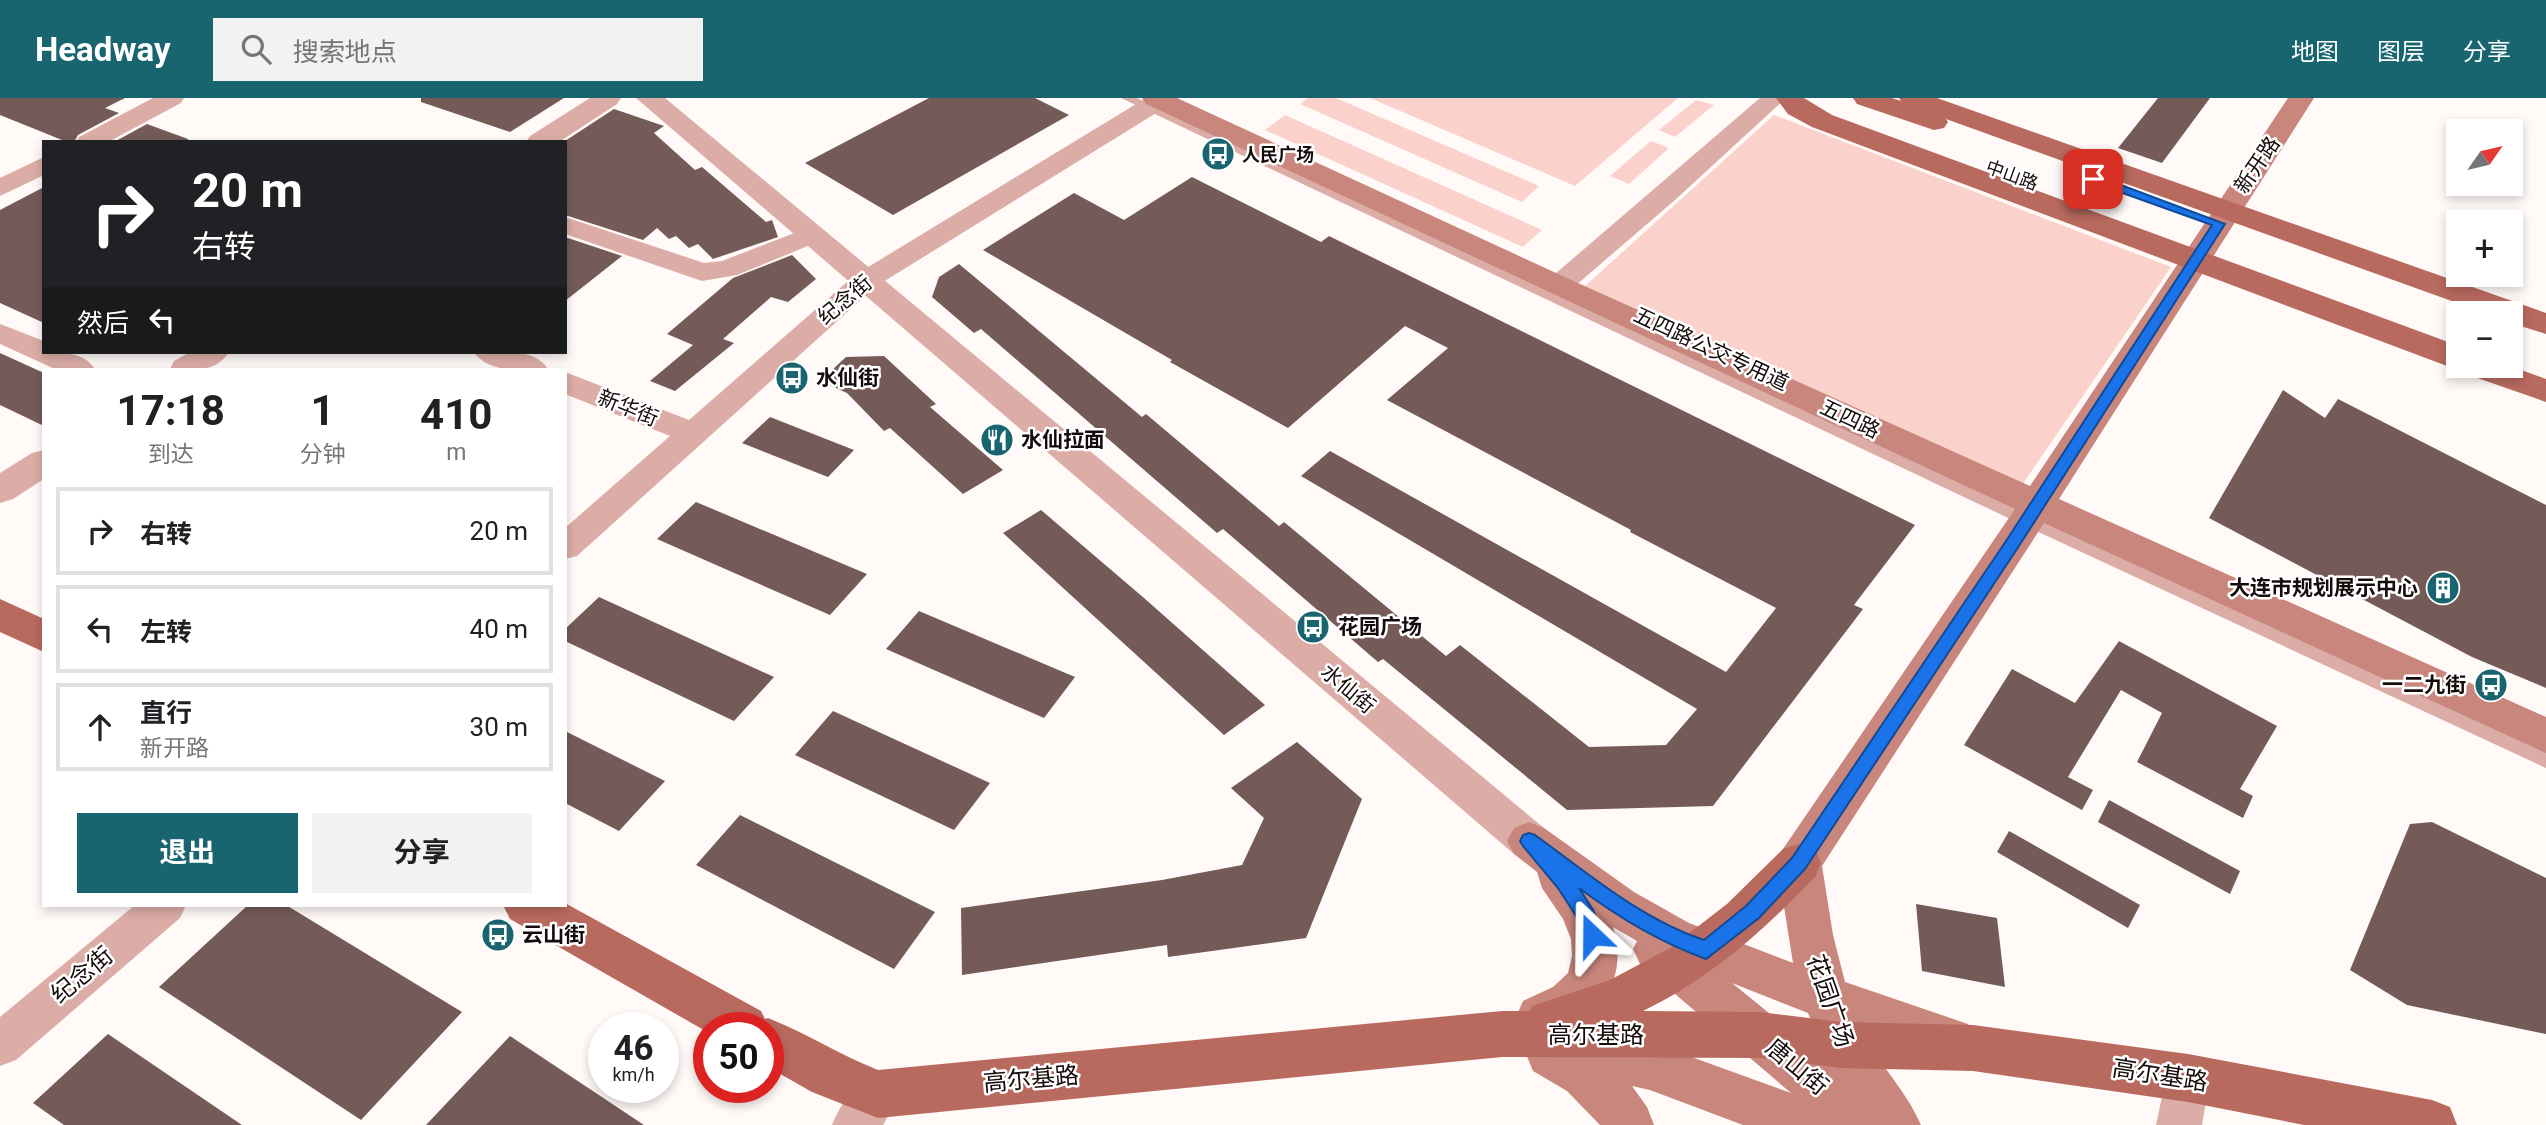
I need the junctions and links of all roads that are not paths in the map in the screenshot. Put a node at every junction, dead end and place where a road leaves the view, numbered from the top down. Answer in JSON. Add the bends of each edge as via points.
{"nodes":[{"id":1,"x":172,"y":98,"type":"edge"},
{"id":2,"x":608,"y":98,"type":"edge"},
{"id":3,"x":649,"y":98,"type":"edge"},
{"id":4,"x":1774,"y":98,"type":"edge"},
{"id":5,"x":1789,"y":98,"type":"edge"},
{"id":6,"x":1802,"y":98,"type":"edge"},
{"id":7,"x":1866,"y":98,"type":"edge"},
{"id":8,"x":1912,"y":98,"type":"edge"},
{"id":9,"x":2301,"y":98,"type":"edge"},
{"id":10,"x":1147,"y":101,"type":"edge"},
{"id":11,"x":92,"y":140,"type":"edge"},
{"id":12,"x":543,"y":140,"type":"edge"},
{"id":13,"x":0,"y":156,"type":"edge"},
{"id":14,"x":41,"y":169,"type":"edge"},
{"id":15,"x":0,"y":188,"type":"edge"},
{"id":16,"x":567,"y":226,"type":"edge"},
{"id":17,"x":810,"y":235,"type":"junction"},
{"id":18,"x":2212,"y":235,"type":"junction"},
{"id":19,"x":865,"y":281,"type":"junction"},
{"id":20,"x":1558,"y":286,"type":"junction"},
{"id":21,"x":2446,"y":307,"type":"edge"},
{"id":22,"x":2546,"y":324,"type":"edge"},
{"id":23,"x":0,"y":333,"type":"edge"},
{"id":24,"x":2446,"y":333,"type":"edge"},
{"id":25,"x":2523,"y":334,"type":"edge"},
{"id":26,"x":2404,"y":338,"type":"junction"},
{"id":27,"x":2546,"y":342,"type":"edge"},
{"id":28,"x":2446,"y":347,"type":"edge"},
{"id":29,"x":42,"y":352,"type":"edge"},
{"id":30,"x":2446,"y":353,"type":"edge"},
{"id":31,"x":47,"y":354,"type":"edge"},
{"id":32,"x":210,"y":354,"type":"edge"},
{"id":33,"x":494,"y":354,"type":"edge"},
{"id":34,"x":2523,"y":363,"type":"edge"},
{"id":35,"x":78,"y":368,"type":"edge"},
{"id":36,"x":188,"y":368,"type":"edge"},
{"id":37,"x":530,"y":368,"type":"edge"},
{"id":38,"x":2546,"y":370,"type":"edge"},
{"id":39,"x":2511,"y":378,"type":"edge"},
{"id":40,"x":567,"y":383,"type":"edge"},
{"id":41,"x":2546,"y":391,"type":"edge"},
{"id":42,"x":692,"y":433,"type":"junction"},
{"id":43,"x":42,"y":463,"type":"edge"},
{"id":44,"x":0,"y":490,"type":"edge"},
{"id":45,"x":2032,"y":513,"type":"junction"},
{"id":46,"x":567,"y":545,"type":"edge"},
{"id":47,"x":0,"y":614,"type":"edge"},
{"id":48,"x":42,"y":636,"type":"edge"},
{"id":49,"x":2546,"y":736,"type":"edge"},
{"id":50,"x":2546,"y":760,"type":"edge"},
{"id":51,"x":1529,"y":841,"type":"junction"},
{"id":52,"x":1798,"y":863,"type":"junction"},
{"id":53,"x":163,"y":907,"type":"edge"},
{"id":54,"x":530,"y":907,"type":"edge"},
{"id":55,"x":1693,"y":959,"type":"junction"},
{"id":56,"x":1827,"y":998,"type":"junction"},
{"id":57,"x":717,"y":1012,"type":"edge"},
{"id":58,"x":1502,"y":1034,"type":"junction"},
{"id":59,"x":1759,"y":1035,"type":"junction"},
{"id":60,"x":0,"y":1045,"type":"edge"},
{"id":61,"x":1842,"y":1045,"type":"junction"},
{"id":62,"x":1973,"y":1048,"type":"junction"},
{"id":63,"x":784,"y":1050,"type":"edge"},
{"id":64,"x":2188,"y":1078,"type":"junction"},
{"id":65,"x":866,"y":1109,"type":"edge"},
{"id":66,"x":1629,"y":1125,"type":"edge"},
{"id":67,"x":1809,"y":1125,"type":"edge"},
{"id":68,"x":1867,"y":1125,"type":"edge"},
{"id":69,"x":1896,"y":1125,"type":"edge"},
{"id":70,"x":2179,"y":1125,"type":"edge"},
{"id":71,"x":2432,"y":1125,"type":"edge"}],
"edges":[{"from":1,"to":11,"type":"street"},
{"from":2,"to":12,"type":"street"},
{"from":3,"to":17,"type":"street","name":"水仙街"},
{"from":4,"to":20,"type":"street"},
{"from":5,"to":18,"type":"main road","via":[[1822,121]]},
{"from":6,"to":18,"type":"main road","name":"中山路"},
{"from":7,"to":18,"type":"main road","name":"中山路"},
{"from":8,"to":18,"type":"main road"},
{"from":9,"to":18,"type":"main road","name":"新开路"},
{"from":10,"to":19,"type":"street","name":"纪念街"},
{"from":10,"to":20,"type":"main road","name":"五四路"},
{"from":10,"to":45,"type":"lane","name":"五四路公交专用道"},
{"from":13,"to":14,"type":"street"},
{"from":14,"to":15,"type":"street"},
{"from":16,"to":17,"type":"street","via":[[702,272],[727,269]]},
{"from":17,"to":19,"type":"street","name":"水仙街"},
{"from":18,"to":21,"type":"main road","name":"中山路"},
{"from":18,"to":22,"type":"main road"},
{"from":18,"to":24,"type":"main road","name":"中山路"},
{"from":18,"to":26,"type":"main road"},
{"from":18,"to":45,"type":"main road","name":"新开路"},
{"from":19,"to":42,"type":"street","name":"纪念街"},
{"from":19,"to":51,"type":"street","name":"水仙街"},
{"from":20,"to":45,"type":"main road","name":"五四路"},
{"from":23,"to":29,"type":"street"},
{"from":25,"to":27,"type":"main road"},
{"from":26,"to":28,"type":"main road"},
{"from":26,"to":30,"type":"main road"},
{"from":31,"to":35,"type":"street"},
{"from":32,"to":36,"type":"street"},
{"from":33,"to":37,"type":"street"},
{"from":34,"to":38,"type":"main road"},
{"from":39,"to":41,"type":"main road"},
{"from":40,"to":42,"type":"street","name":"新华街"},
{"from":42,"to":46,"type":"street","name":"纪念街"},
{"from":43,"to":44,"type":"street"},
{"from":45,"to":49,"type":"main road","name":"五四路"},
{"from":45,"to":50,"type":"lane","name":"五四路公交专用道"},
{"from":45,"to":52,"type":"main road","name":"新开路"},
{"from":47,"to":48,"type":"main road"},
{"from":51,"to":55,"type":"main road","via":[[1618,906],[1673,938]]},
{"from":51,"to":58,"type":"main road","via":[[1587,916],[1598,955],[1588,982],[1571,1002]]},
{"from":52,"to":55,"type":"main road","via":[[1752,912]]},
{"from":52,"to":56,"type":"main road","name":"花园广场","via":[[1808,934]]},
{"from":52,"to":62,"type":"main road","via":[[1831,960],[1863,992]]},
{"from":53,"to":60,"type":"street","name":"纪念街"},
{"from":54,"to":57,"type":"main road"},
{"from":55,"to":56,"type":"main road"},
{"from":55,"to":58,"type":"main road","via":[[1651,986],[1616,1001]]},
{"from":55,"to":59,"type":"main road"},
{"from":56,"to":61,"type":"main road","name":"花园广场"},
{"from":56,"to":62,"type":"main road"},
{"from":58,"to":59,"type":"main road","name":"高尔基路"},
{"from":58,"to":65,"type":"main road","name":"高尔基路"},
{"from":58,"to":66,"type":"main road","via":[[1567,1061],[1619,1107]]},
{"from":58,"to":67,"type":"main road","via":[[1650,1066]]},
{"from":59,"to":61,"type":"main road","name":"高尔基路"},
{"from":59,"to":68,"type":"main road","name":"唐山街"},
{"from":61,"to":62,"type":"main road","name":"高尔基路"},
{"from":61,"to":69,"type":"main road","name":"花园广场","via":[[1871,1095]]},
{"from":62,"to":64,"type":"main road","name":"高尔基路"},
{"from":63,"to":65,"type":"main road","name":"高尔基路","via":[[830,1075]]},
{"from":64,"to":70,"type":"street"},
{"from":64,"to":71,"type":"main road","name":"高尔基路"}]}
